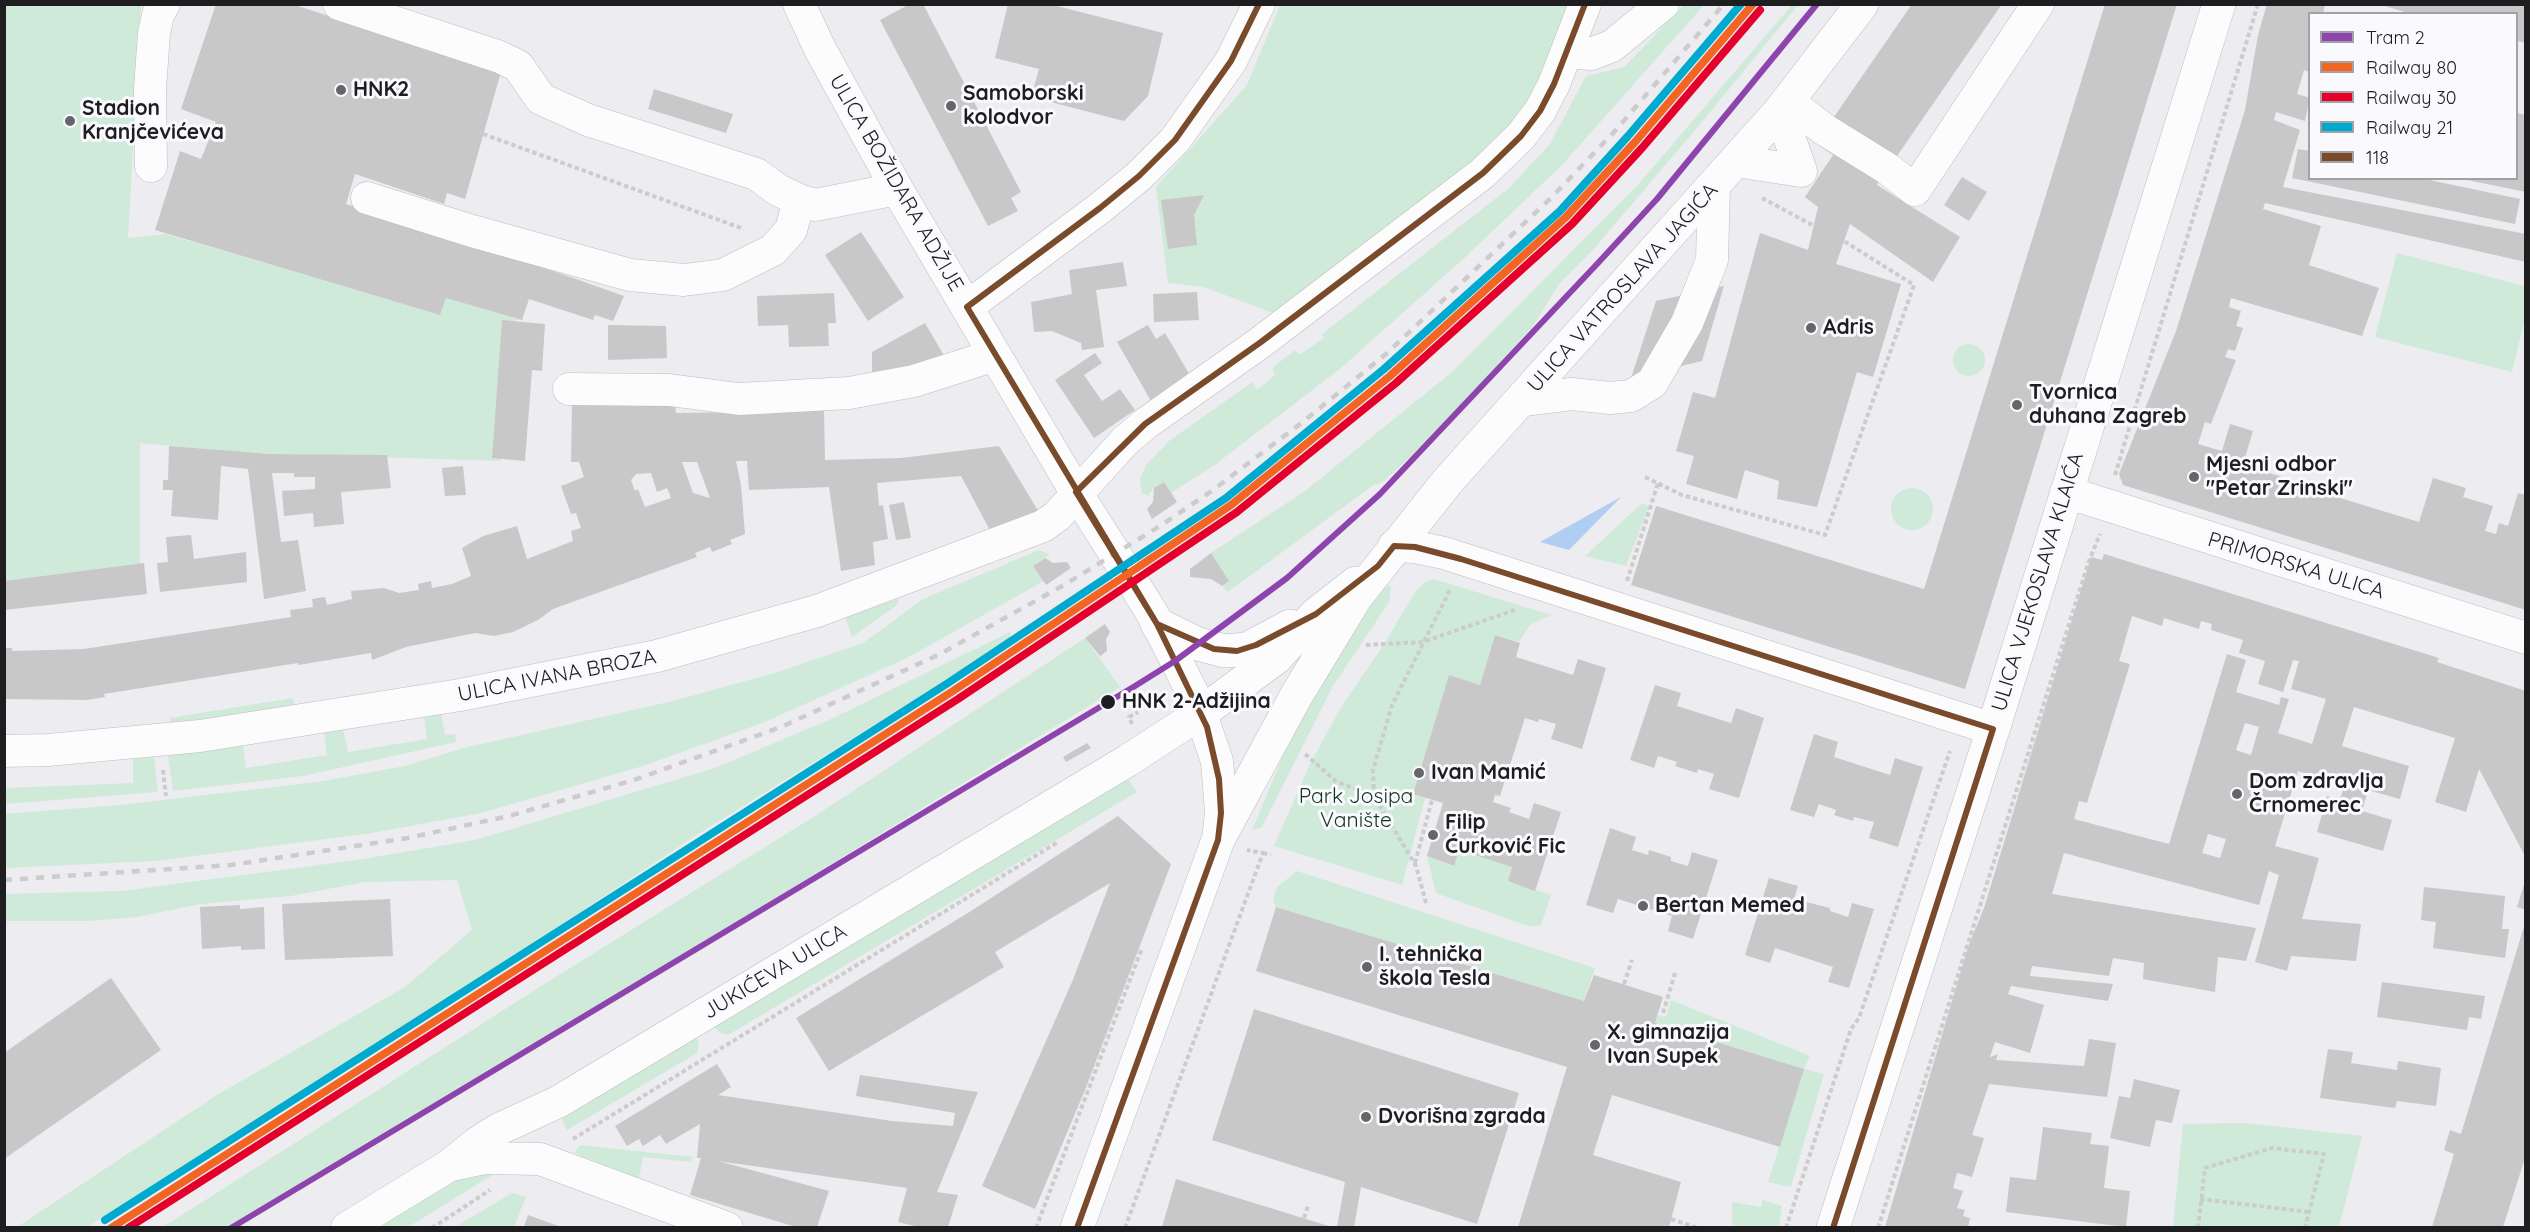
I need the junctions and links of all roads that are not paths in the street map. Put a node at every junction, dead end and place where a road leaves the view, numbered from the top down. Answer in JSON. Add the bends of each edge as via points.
{"nodes":[{"id":1,"x":164,"y":4,"type":"edge"},
{"id":2,"x":339,"y":4,"type":"edge"},
{"id":3,"x":799,"y":4,"type":"edge"},
{"id":4,"x":1259,"y":4,"type":"edge"},
{"id":5,"x":1585,"y":4,"type":"edge"},
{"id":6,"x":1663,"y":4,"type":"edge"},
{"id":7,"x":1862,"y":4,"type":"edge"},
{"id":8,"x":2038,"y":4,"type":"edge"},
{"id":9,"x":2218,"y":4,"type":"edge"},
{"id":10,"x":1567,"y":52,"type":"junction"},
{"id":11,"x":1783,"y":106,"type":"junction"},
{"id":12,"x":1736,"y":161,"type":"junction"},
{"id":13,"x":151,"y":166,"type":"dead end"},
{"id":14,"x":1714,"y":187,"type":"junction"},
{"id":15,"x":897,"y":189,"type":"junction"},
{"id":16,"x":367,"y":198,"type":"dead end"},
{"id":17,"x":799,"y":200,"type":"junction"},
{"id":18,"x":967,"y":307,"type":"junction"},
{"id":19,"x":995,"y":355,"type":"junction"},
{"id":20,"x":569,"y":389,"type":"dead end"},
{"id":21,"x":1523,"y":400,"type":"junction"},
{"id":22,"x":1076,"y":492,"type":"junction"},
{"id":23,"x":2066,"y":492,"type":"junction"},
{"id":24,"x":1386,"y":556,"type":"junction"},
{"id":25,"x":1316,"y":614,"type":"junction"},
{"id":26,"x":1157,"y":624,"type":"junction"},
{"id":27,"x":2526,"y":638,"type":"edge"},
{"id":28,"x":1201,"y":713,"type":"junction"},
{"id":29,"x":1993,"y":729,"type":"junction"},
{"id":30,"x":4,"y":751,"type":"edge"},
{"id":31,"x":1230,"y":844,"type":"junction"},
{"id":32,"x":558,"y":1101,"type":"junction"},
{"id":33,"x":553,"y":1152,"type":"junction"},
{"id":34,"x":450,"y":1165,"type":"junction"},
{"id":35,"x":360,"y":1224,"type":"edge"},
{"id":36,"x":727,"y":1227,"type":"edge"},
{"id":37,"x":1077,"y":1227,"type":"edge"},
{"id":38,"x":1833,"y":1227,"type":"edge"}],
"edges":[{"from":1,"to":13,"type":"street","via":[[154,33]]},
{"from":2,"to":17,"type":"street","via":[[500,57],[518,66],[541,99],[588,120],[756,174]]},
{"from":3,"to":15,"type":"street","name":"ULICA BOŽIDARA ADŽIJE"},
{"from":4,"to":18,"type":"street","via":[[1231,61],[1175,140],[1149,167]]},
{"from":5,"to":10,"type":"street","name":"ULICA IVANA BROZA"},
{"from":6,"to":10,"type":"street","via":[[1612,46],[1591,54]]},
{"from":7,"to":11,"type":"main road","name":"ULICA VATROSLAVA JAGIĆA"},
{"from":8,"to":11,"type":"street","via":[[1915,190],[1888,169]]},
{"from":9,"to":23,"type":"main road","name":"ULICA VJEKOSLAVA KLAIĆA"},
{"from":10,"to":22,"type":"street","name":"ULICA IVANA BROZA","via":[[1540,111],[1483,173],[1261,342],[1145,424]]},
{"from":11,"to":12,"type":"main road","name":"ULICA VATROSLAVA JAGIĆA"},
{"from":11,"to":12,"type":"street","via":[[1808,177]]},
{"from":12,"to":14,"type":"main road","name":"ULICA VATROSLAVA JAGIĆA"},
{"from":14,"to":21,"type":"main road","name":"ULICA VATROSLAVA JAGIĆA"},
{"from":14,"to":21,"type":"street","via":[[1712,260],[1687,323],[1652,383],[1631,396],[1572,394]]},
{"from":15,"to":17,"type":"street","via":[[815,205]]},
{"from":15,"to":18,"type":"street","name":"ULICA BOŽIDARA ADŽIJE"},
{"from":16,"to":17,"type":"street","via":[[630,275],[684,280],[723,275],[773,250],[791,230]]},
{"from":18,"to":19,"type":"street","name":"ULICA BOŽIDARA ADŽIJE"},
{"from":19,"to":20,"type":"street","via":[[914,381],[849,393],[739,399],[669,390]]},
{"from":19,"to":22,"type":"street","name":"ULICA BOŽIDARA ADŽIJE"},
{"from":21,"to":24,"type":"main road","name":"ULICA VATROSLAVA JAGIĆA"},
{"from":22,"to":26,"type":"street","name":"ULICA BOŽIDARA ADŽIJE"},
{"from":22,"to":30,"type":"street","name":"ULICA IVANA BROZA","via":[[1057,516],[1043,526],[817,611],[688,649],[555,678],[200,736]]},
{"from":23,"to":27,"type":"street","name":"PRIMORSKA ULICA"},
{"from":23,"to":29,"type":"main road","name":"ULICA VJEKOSLAVA KLAIĆA"},
{"from":24,"to":25,"type":"main road"},
{"from":24,"to":29,"type":"street","via":[[1415,547],[1444,553]]},
{"from":24,"to":31,"type":"main road","via":[[1330,637]]},
{"from":25,"to":26,"type":"main road","via":[[1257,645],[1237,651],[1198,644]]},
{"from":25,"to":28,"type":"main road","via":[[1277,657]]},
{"from":26,"to":28,"type":"street","name":"ULICA BOŽIDARA ADŽIJE"},
{"from":28,"to":31,"type":"street","name":"ULICA BOŽIDARA ADŽIJE","via":[[1213,745],[1221,813]]},
{"from":28,"to":32,"type":"street","name":"JUKIĆEVA ULICA"},
{"from":29,"to":38,"type":"main road","name":"ULICA VJEKOSLAVA KLAIĆA"},
{"from":31,"to":37,"type":"main road"},
{"from":32,"to":33,"type":"street","via":[[537,1123],[532,1142],[534,1154]]},
{"from":32,"to":34,"type":"street","name":"JUKIĆEVA ULICA","via":[[499,1129]]},
{"from":33,"to":34,"type":"street"},
{"from":33,"to":36,"type":"street"},
{"from":34,"to":35,"type":"street","name":"JUKIĆEVA ULICA"}]}
